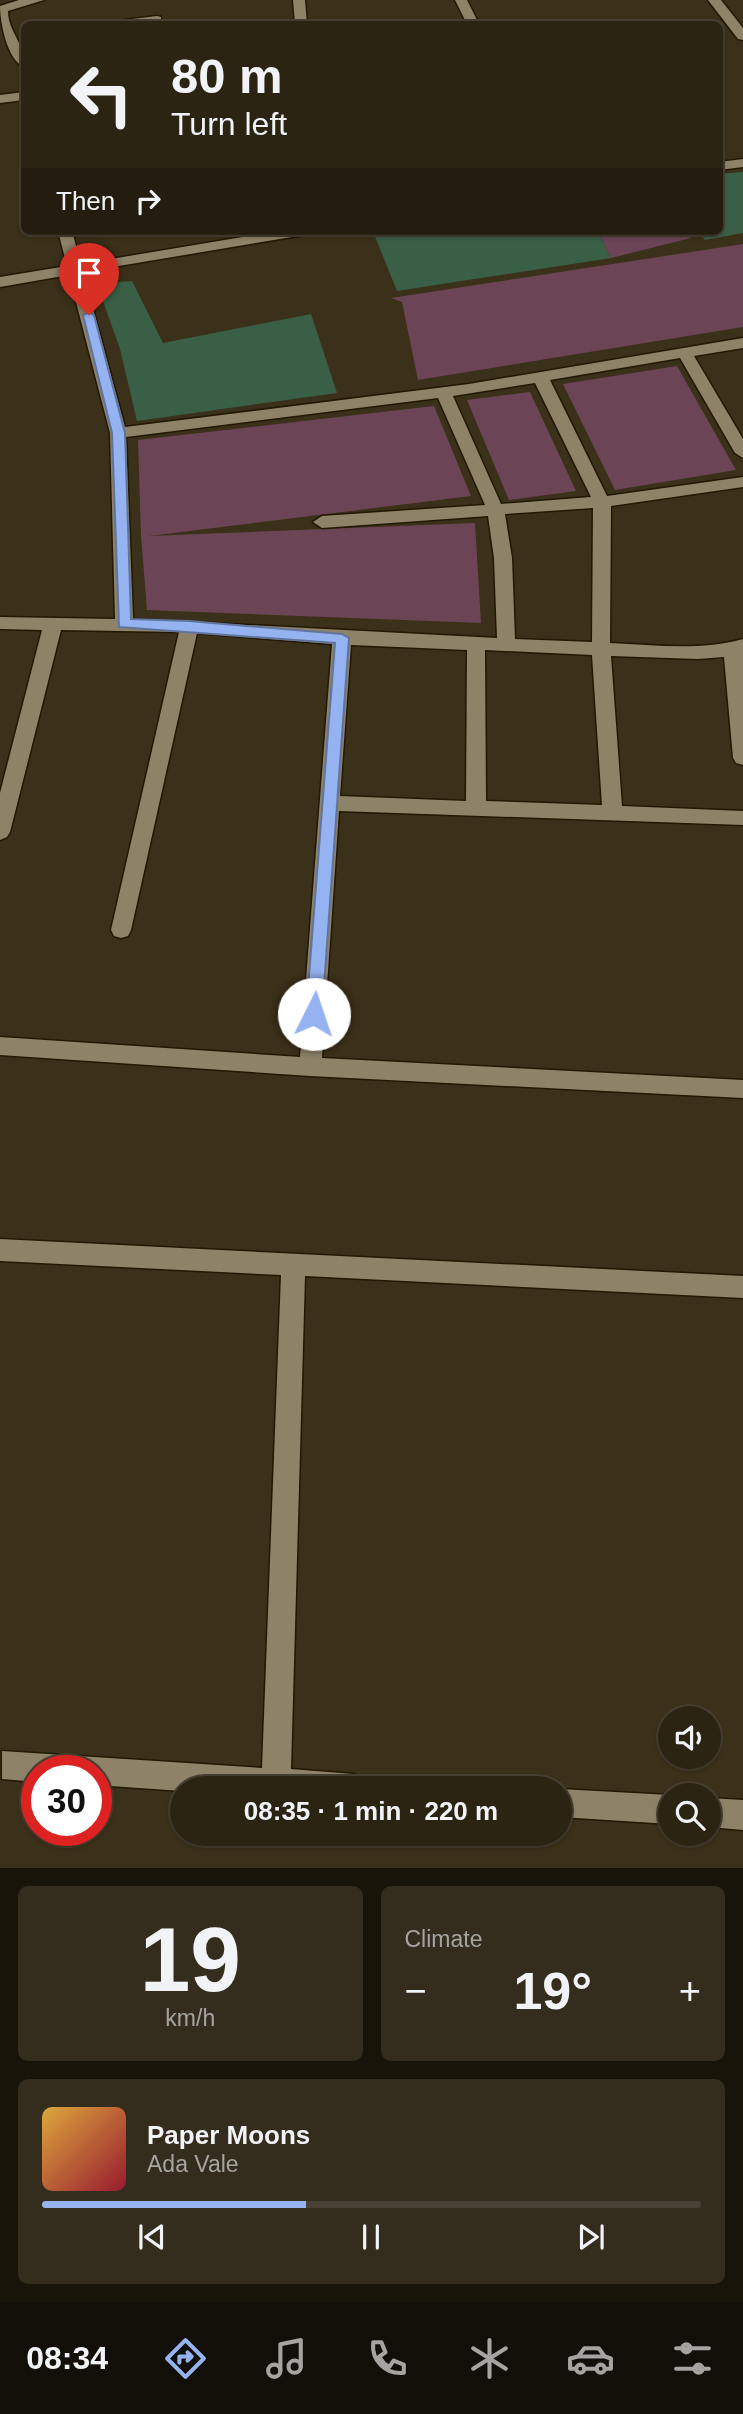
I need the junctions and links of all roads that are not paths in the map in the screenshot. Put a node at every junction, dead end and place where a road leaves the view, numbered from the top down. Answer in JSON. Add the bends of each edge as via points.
{"nodes":[{"id":1,"x":38,"y":0,"type":"edge"},
{"id":2,"x":299,"y":0,"type":"edge"},
{"id":3,"x":461,"y":0,"type":"edge"},
{"id":4,"x":714,"y":0,"type":"edge"},
{"id":5,"x":157,"y":20,"type":"dead end"},
{"id":6,"x":149,"y":21,"type":"edge"},
{"id":7,"x":301,"y":21,"type":"edge"},
{"id":8,"x":472,"y":21,"type":"edge"},
{"id":9,"x":743,"y":36,"type":"edge"},
{"id":10,"x":19,"y":40,"type":"edge"},
{"id":11,"x":0,"y":99,"type":"edge"},
{"id":12,"x":21,"y":99,"type":"edge"},
{"id":13,"x":743,"y":163,"type":"edge"},
{"id":14,"x":723,"y":166,"type":"edge"},
{"id":15,"x":66,"y":235,"type":"edge"},
{"id":16,"x":279,"y":235,"type":"edge"},
{"id":17,"x":77,"y":268,"type":"junction"},
{"id":18,"x":0,"y":282,"type":"edge"},
{"id":19,"x":743,"y":343,"type":"edge"},
{"id":20,"x":685,"y":353,"type":"junction"},
{"id":21,"x":540,"y":377,"type":"junction"},
{"id":22,"x":443,"y":392,"type":"junction"},
{"id":23,"x":118,"y":433,"type":"junction"},
{"id":24,"x":743,"y":453,"type":"edge"},
{"id":25,"x":743,"y":482,"type":"edge"},
{"id":26,"x":602,"y":502,"type":"junction"},
{"id":27,"x":495,"y":509,"type":"junction"},
{"id":28,"x":322,"y":522,"type":"dead end"},
{"id":29,"x":0,"y":623,"type":"edge"},
{"id":30,"x":53,"y":624,"type":"junction"},
{"id":31,"x":124,"y":624,"type":"junction"},
{"id":32,"x":189,"y":625,"type":"junction"},
{"id":33,"x":342,"y":638,"type":"junction"},
{"id":34,"x":476,"y":643,"type":"junction"},
{"id":35,"x":506,"y":644,"type":"junction"},
{"id":36,"x":738,"y":647,"type":"edge"},
{"id":37,"x":601,"y":649,"type":"junction"},
{"id":38,"x":743,"y":758,"type":"edge"},
{"id":39,"x":328,"y":803,"type":"junction"},
{"id":40,"x":476,"y":809,"type":"junction"},
{"id":41,"x":613,"y":814,"type":"junction"},
{"id":42,"x":743,"y":818,"type":"edge"},
{"id":43,"x":0,"y":832,"type":"edge"},
{"id":44,"x":121,"y":930,"type":"dead end"},
{"id":45,"x":0,"y":1046,"type":"edge"},
{"id":46,"x":310,"y":1067,"type":"junction"},
{"id":47,"x":743,"y":1089,"type":"edge"},
{"id":48,"x":0,"y":1250,"type":"edge"},
{"id":49,"x":293,"y":1265,"type":"junction"},
{"id":50,"x":743,"y":1287,"type":"edge"},
{"id":51,"x":2,"y":1765,"type":"edge"},
{"id":52,"x":21,"y":1766,"type":"edge"},
{"id":53,"x":112,"y":1772,"type":"edge"},
{"id":54,"x":170,"y":1776,"type":"edge"},
{"id":55,"x":276,"y":1776,"type":"edge"},
{"id":56,"x":572,"y":1804,"type":"edge"},
{"id":57,"x":658,"y":1809,"type":"edge"},
{"id":58,"x":721,"y":1814,"type":"edge"},
{"id":59,"x":743,"y":1815,"type":"edge"}],
"edges":[{"from":1,"to":10,"type":"street","via":[[2,10],[2,18]]},
{"from":2,"to":7,"type":"street"},
{"from":3,"to":8,"type":"street"},
{"from":4,"to":9,"type":"street"},
{"from":5,"to":6,"type":"street"},
{"from":11,"to":12,"type":"street"},
{"from":13,"to":14,"type":"street"},
{"from":15,"to":17,"type":"street"},
{"from":16,"to":17,"type":"street"},
{"from":17,"to":18,"type":"street"},
{"from":17,"to":23,"type":"street"},
{"from":19,"to":20,"type":"street"},
{"from":20,"to":21,"type":"street"},
{"from":20,"to":24,"type":"street"},
{"from":21,"to":22,"type":"street"},
{"from":21,"to":26,"type":"street"},
{"from":22,"to":23,"type":"street"},
{"from":22,"to":27,"type":"street"},
{"from":23,"to":31,"type":"street"},
{"from":25,"to":26,"type":"street"},
{"from":26,"to":27,"type":"street"},
{"from":26,"to":37,"type":"street"},
{"from":27,"to":28,"type":"street"},
{"from":27,"to":35,"type":"street"},
{"from":29,"to":30,"type":"street"},
{"from":30,"to":31,"type":"street"},
{"from":30,"to":43,"type":"street"},
{"from":31,"to":32,"type":"street"},
{"from":32,"to":33,"type":"street"},
{"from":32,"to":44,"type":"street"},
{"from":33,"to":34,"type":"street"},
{"from":33,"to":39,"type":"street"},
{"from":34,"to":35,"type":"street"},
{"from":34,"to":40,"type":"street"},
{"from":35,"to":37,"type":"street"},
{"from":36,"to":37,"type":"street","via":[[698,653]]},
{"from":36,"to":38,"type":"street"},
{"from":37,"to":41,"type":"street"},
{"from":39,"to":40,"type":"street"},
{"from":39,"to":46,"type":"street"},
{"from":40,"to":41,"type":"street"},
{"from":41,"to":42,"type":"street"},
{"from":45,"to":46,"type":"street"},
{"from":46,"to":47,"type":"street"},
{"from":48,"to":49,"type":"street"},
{"from":49,"to":50,"type":"street"},
{"from":49,"to":55,"type":"street"},
{"from":51,"to":52,"type":"street"},
{"from":53,"to":54,"type":"street"},
{"from":56,"to":57,"type":"street"},
{"from":58,"to":59,"type":"street"}]}
